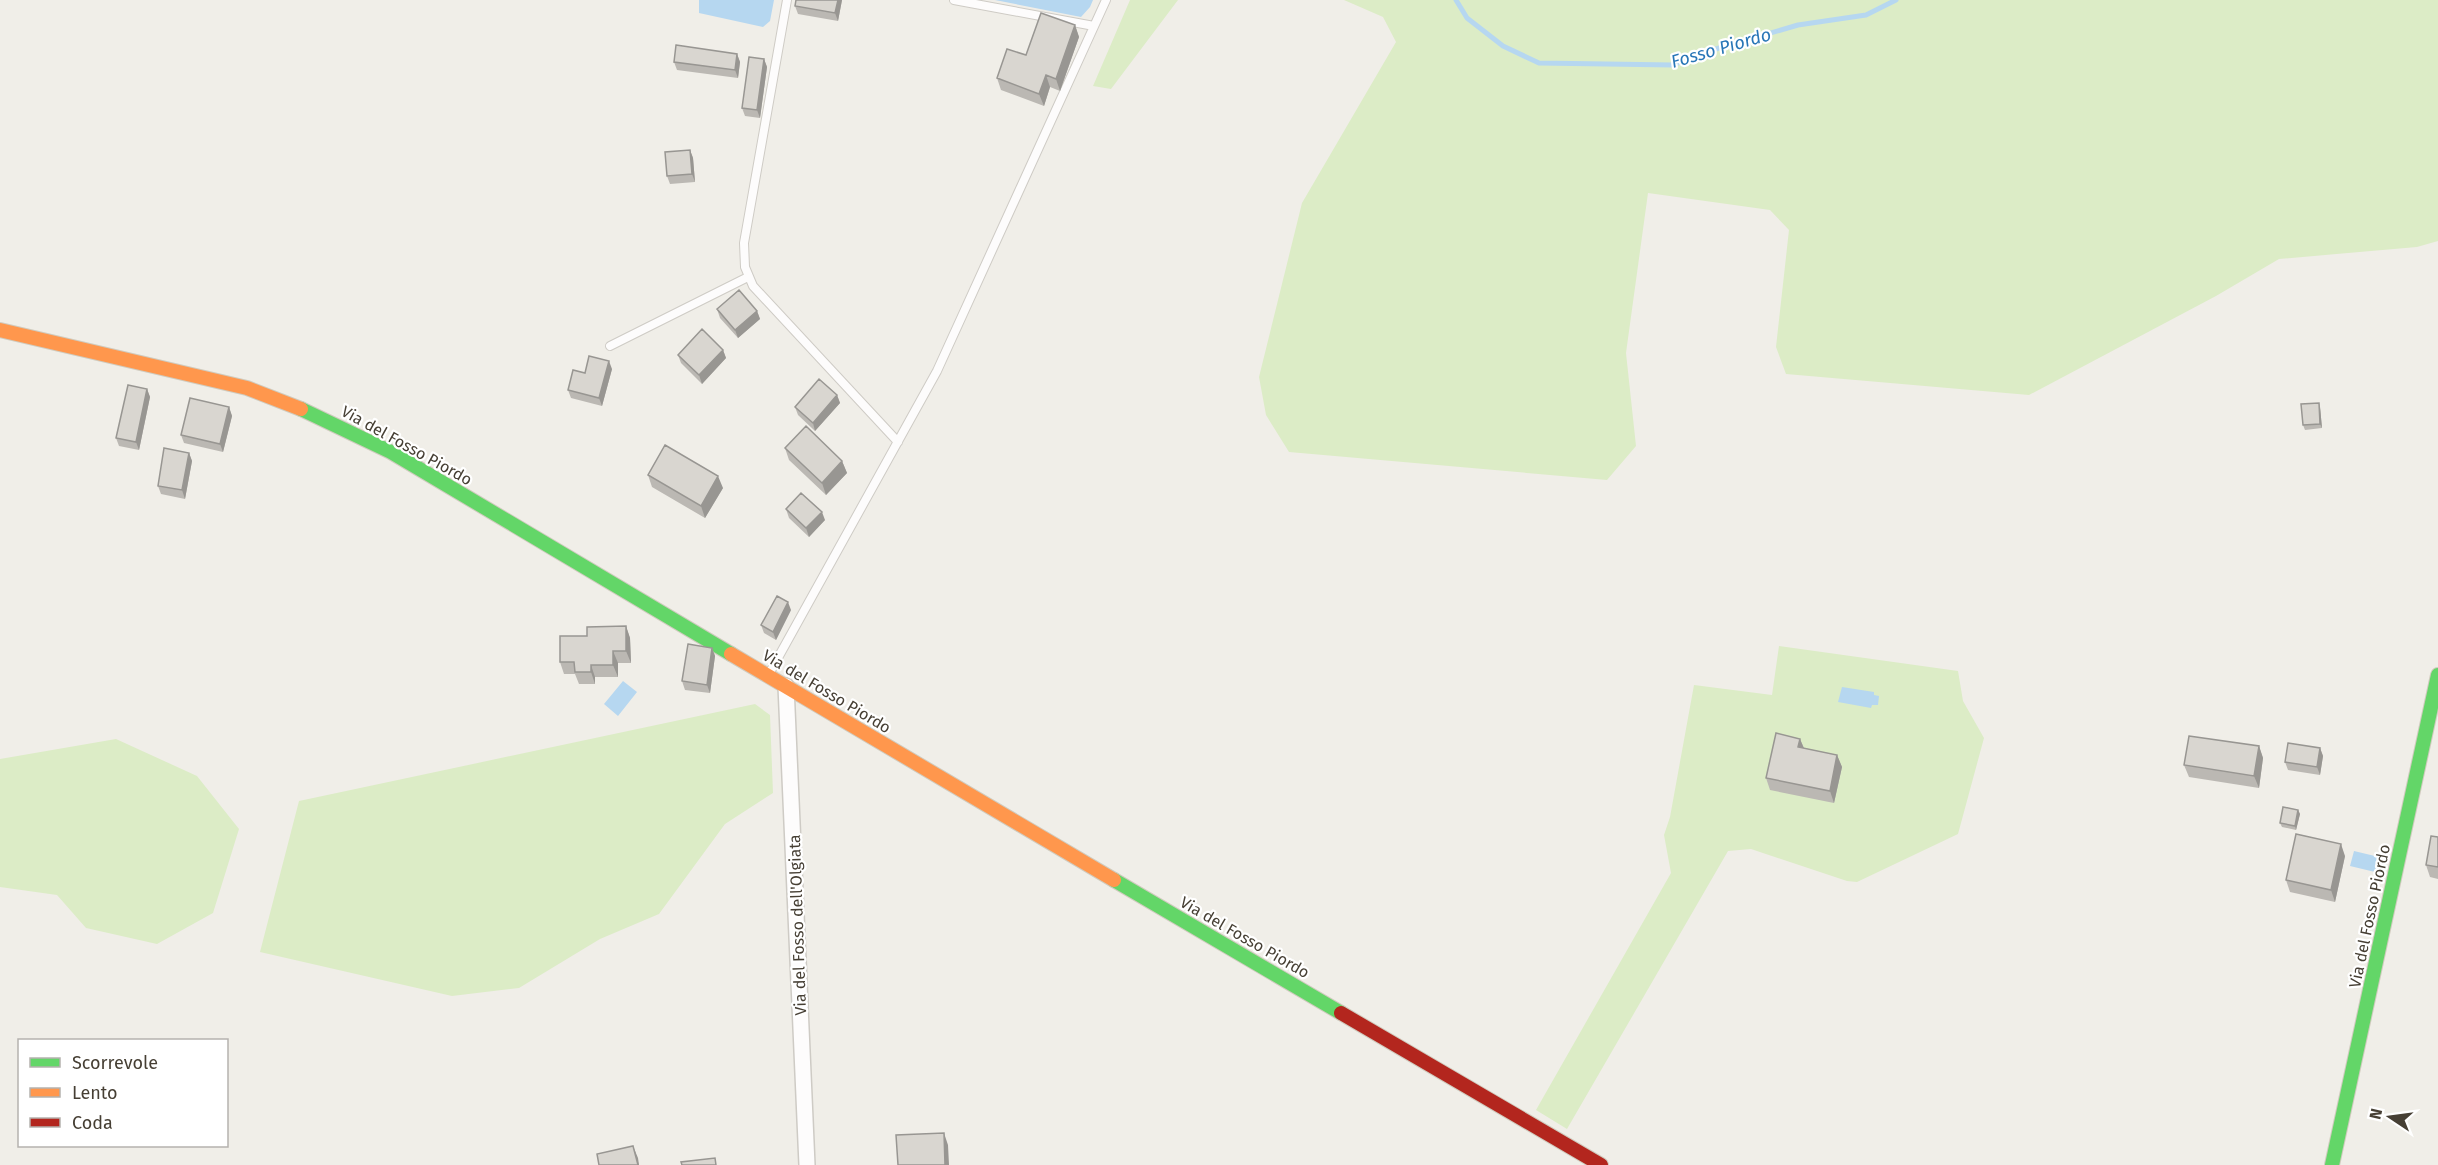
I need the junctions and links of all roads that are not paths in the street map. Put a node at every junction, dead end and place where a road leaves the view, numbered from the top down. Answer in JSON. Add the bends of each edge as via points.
{"nodes":[{"id":1,"x":787,"y":0,"type":"edge"},
{"id":2,"x":954,"y":0,"type":"edge"},
{"id":3,"x":1106,"y":0,"type":"edge"},
{"id":4,"x":1094,"y":26,"type":"junction"},
{"id":5,"x":748,"y":277,"type":"junction"},
{"id":6,"x":0,"y":330,"type":"edge"},
{"id":7,"x":610,"y":346,"type":"dead end"},
{"id":8,"x":898,"y":441,"type":"junction"},
{"id":9,"x":768,"y":675,"type":"junction"},
{"id":10,"x":2438,"y":675,"type":"edge"},
{"id":11,"x":786,"y":686,"type":"junction"},
{"id":12,"x":807,"y":1165,"type":"edge"},
{"id":13,"x":1601,"y":1165,"type":"edge"},
{"id":14,"x":2332,"y":1165,"type":"edge"}],
"edges":[{"from":1,"to":5,"type":"lane","via":[[744,243]]},
{"from":2,"to":4,"type":"lane"},
{"from":3,"to":4,"type":"lane"},
{"from":4,"to":8,"type":"lane","via":[[937,370]]},
{"from":5,"to":7,"type":"lane"},
{"from":5,"to":8,"type":"lane"},
{"from":6,"to":9,"type":"street","name":"Via del Fosso Piordo","via":[[247,388],[307,411],[391,452]]},
{"from":8,"to":9,"type":"lane"},
{"from":9,"to":11,"type":"street","name":"Via del Fosso Piordo"},
{"from":10,"to":14,"type":"street","name":"Via del Fosso Piordo"},
{"from":11,"to":12,"type":"street","name":"Via del Fosso dell'Olgiata"},
{"from":11,"to":13,"type":"street","name":"Via del Fosso Piordo"}]}
